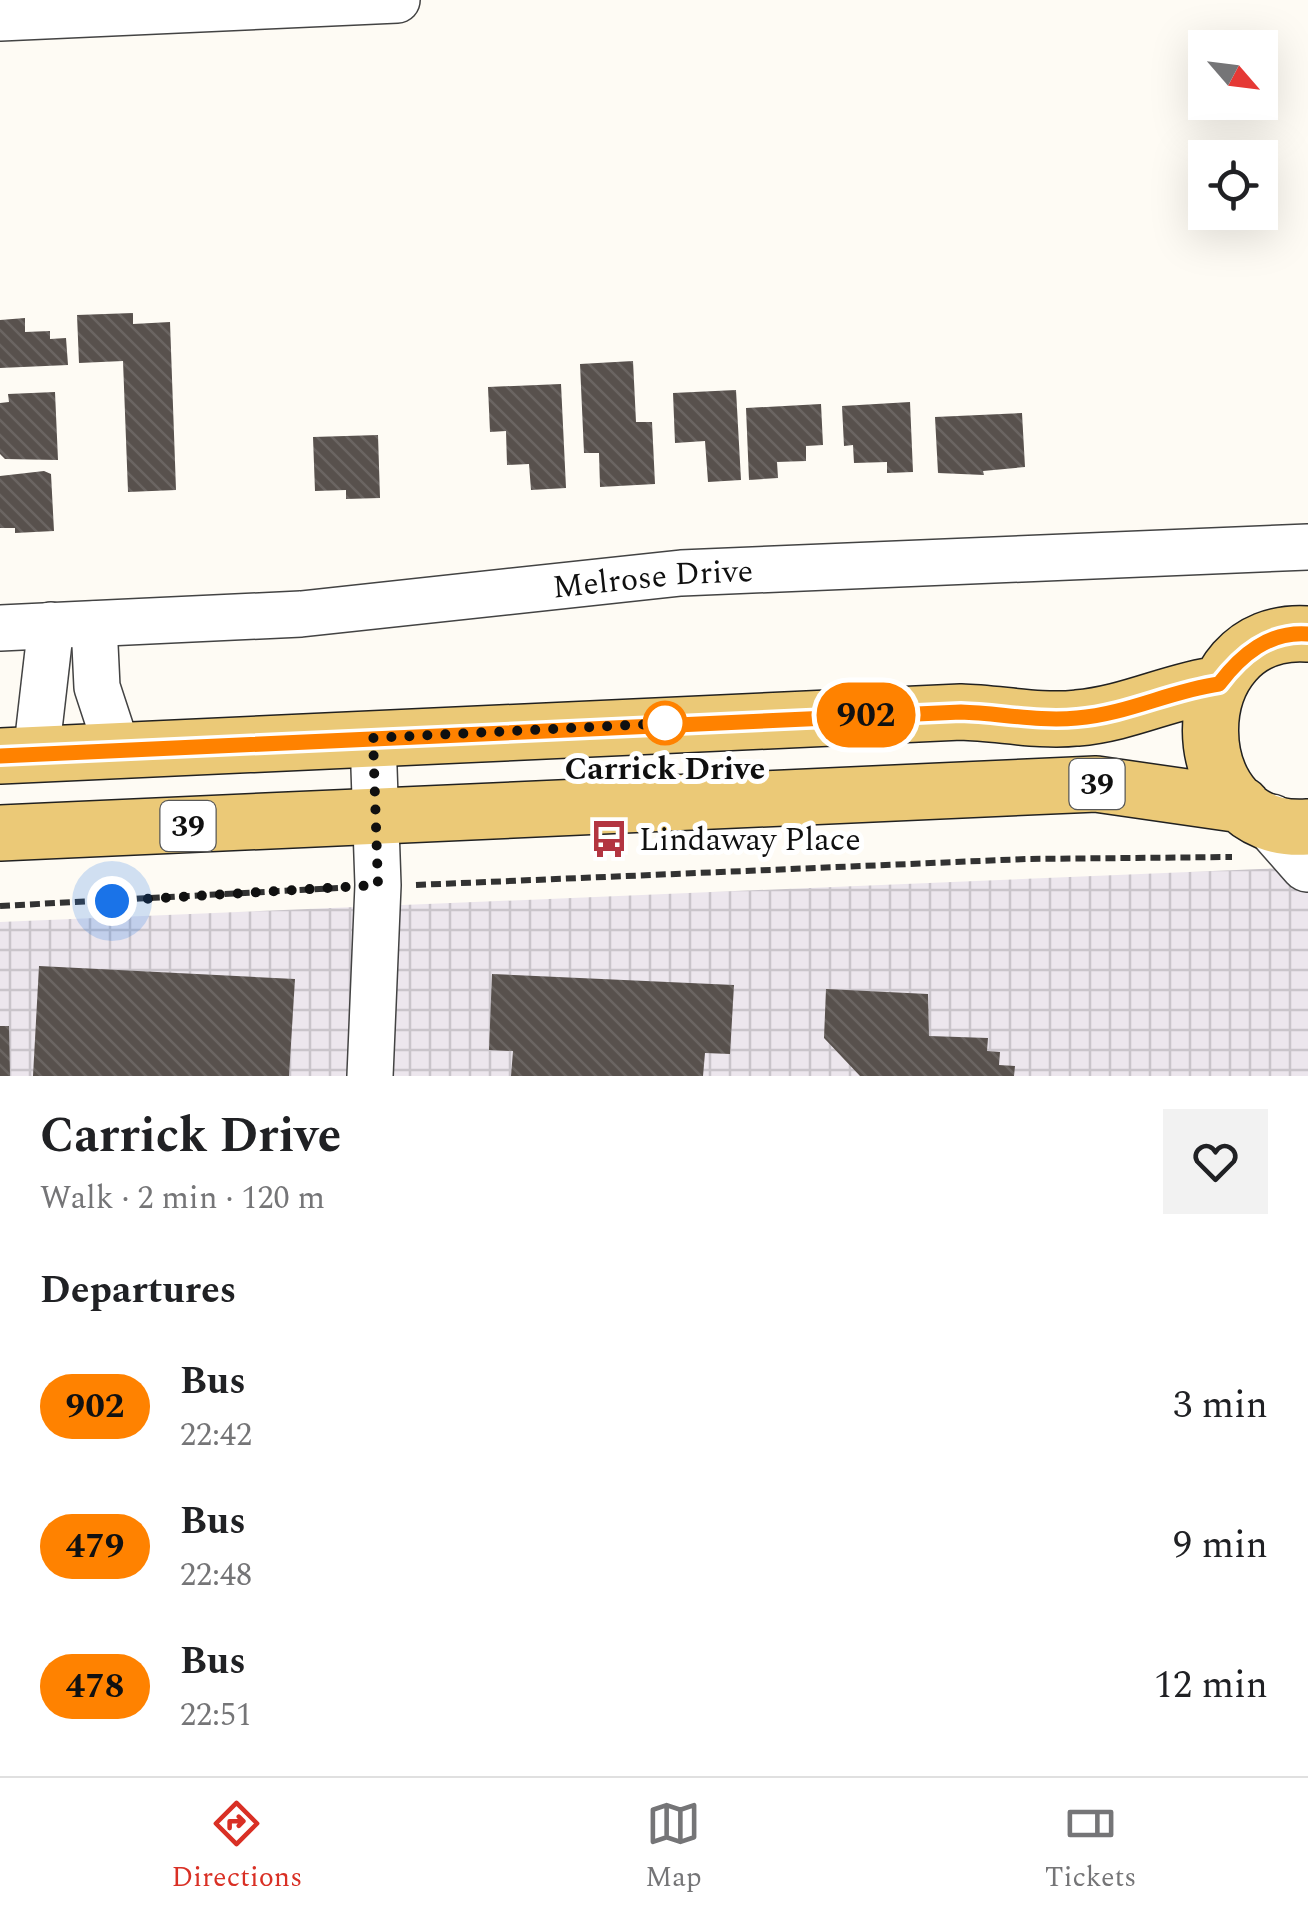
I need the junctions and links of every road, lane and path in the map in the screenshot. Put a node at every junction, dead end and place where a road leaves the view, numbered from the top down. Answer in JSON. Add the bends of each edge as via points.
{"nodes":[{"id":1,"x":398,"y":0,"type":"edge"},
{"id":2,"x":0,"y":18,"type":"edge"},
{"id":3,"x":1308,"y":547,"type":"edge"},
{"id":4,"x":72,"y":625,"type":"junction"},
{"id":5,"x":0,"y":628,"type":"edge"},
{"id":6,"x":1308,"y":634,"type":"edge"},
{"id":7,"x":1219,"y":684,"type":"junction"},
{"id":8,"x":373,"y":738,"type":"junction"},
{"id":9,"x":117,"y":748,"type":"junction"},
{"id":10,"x":18,"y":756,"type":"edge"},
{"id":11,"x":375,"y":818,"type":"junction"},
{"id":12,"x":1265,"y":828,"type":"edge"},
{"id":13,"x":0,"y":834,"type":"edge"},
{"id":14,"x":1308,"y":864,"type":"edge"},
{"id":15,"x":378,"y":885,"type":"junction"},
{"id":16,"x":0,"y":906,"type":"edge"},
{"id":17,"x":370,"y":1076,"type":"edge"}],
"edges":[{"from":1,"to":2,"type":"street"},
{"from":3,"to":4,"type":"street","name":"Melrose Drive","via":[[680,574],[301,614]]},
{"from":4,"to":5,"type":"street","name":"Melrose Drive"},
{"from":4,"to":9,"type":"street"},
{"from":4,"to":10,"type":"street"},
{"from":6,"to":7,"type":"main road","via":[[1265,641],[1238,659]]},
{"from":7,"to":8,"type":"main road","number":"39","via":[[1072,719],[961,712]]},
{"from":7,"to":12,"type":"main road","via":[[1208,716],[1209,749],[1221,780]]},
{"from":8,"to":9,"type":"main road","number":"39"},
{"from":8,"to":11,"type":"street"},
{"from":9,"to":10,"type":"main road","number":"39"},
{"from":11,"to":12,"type":"main road","number":"39","via":[[1096,784]]},
{"from":11,"to":13,"type":"main road","number":"39"},
{"from":11,"to":15,"type":"street"},
{"from":12,"to":14,"type":"street"},
{"from":12,"to":15,"type":"path","via":[[1217,853]]},
{"from":15,"to":16,"type":"path"},
{"from":15,"to":17,"type":"street"}]}
